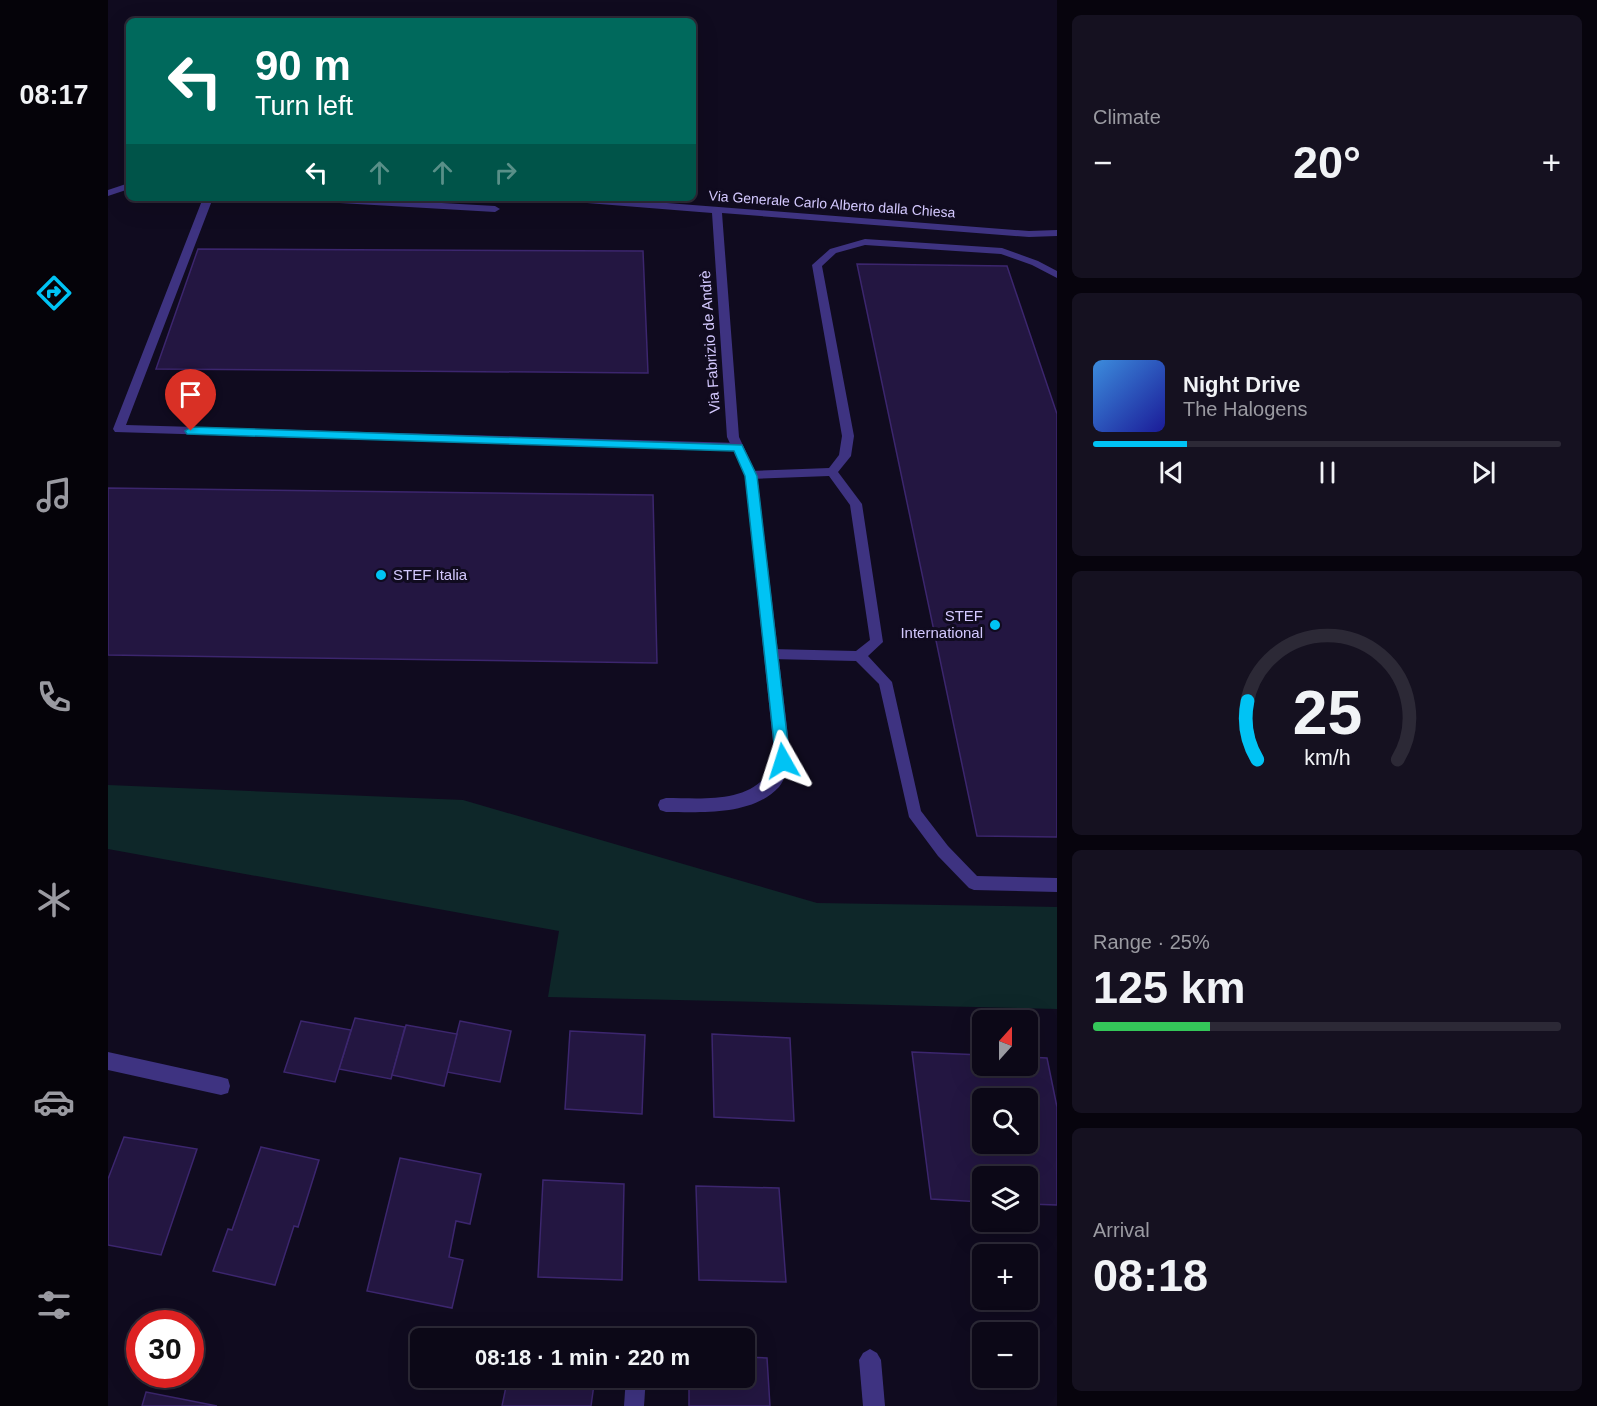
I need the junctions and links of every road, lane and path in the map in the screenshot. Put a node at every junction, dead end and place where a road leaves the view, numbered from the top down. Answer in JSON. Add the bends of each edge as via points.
{"nodes":[{"id":1,"x":126,"y":187,"type":"edge"},
{"id":2,"x":108,"y":194,"type":"edge"},
{"id":3,"x":207,"y":201,"type":"edge"},
{"id":4,"x":357,"y":201,"type":"edge"},
{"id":5,"x":598,"y":201,"type":"edge"},
{"id":6,"x":495,"y":209,"type":"dead end"},
{"id":7,"x":717,"y":211,"type":"junction"},
{"id":8,"x":1057,"y":233,"type":"edge"},
{"id":9,"x":1029,"y":234,"type":"junction"},
{"id":10,"x":1057,"y":241,"type":"edge"},
{"id":11,"x":1057,"y":275,"type":"edge"},
{"id":12,"x":738,"y":447,"type":"junction"},
{"id":13,"x":832,"y":472,"type":"junction"},
{"id":14,"x":751,"y":476,"type":"junction"},
{"id":15,"x":771,"y":654,"type":"junction"},
{"id":16,"x":859,"y":656,"type":"junction"},
{"id":17,"x":666,"y":805,"type":"dead end"},
{"id":18,"x":1057,"y":885,"type":"edge"},
{"id":19,"x":108,"y":1062,"type":"edge"},
{"id":20,"x":221,"y":1086,"type":"dead end"},
{"id":21,"x":870,"y":1360,"type":"dead end"},
{"id":22,"x":635,"y":1388,"type":"edge"},
{"id":23,"x":634,"y":1406,"type":"edge"},
{"id":24,"x":874,"y":1406,"type":"edge"}],
"edges":[{"from":1,"to":2,"type":"street"},
{"from":3,"to":12,"type":"lane","via":[[119,429]]},
{"from":4,"to":6,"type":"lane"},
{"from":5,"to":7,"type":"street","name":"Via Generale Carlo Alberto dalla Chiesa"},
{"from":7,"to":9,"type":"street","name":"Via Generale Carlo Alberto dalla Chiesa"},
{"from":7,"to":12,"type":"street","name":"Via Fabrizio de Andrè","via":[[733,437]]},
{"from":8,"to":9,"type":"street"},
{"from":9,"to":10,"type":"street"},
{"from":11,"to":13,"type":"lane","via":[[1002,251],[865,242],[833,251],[817,264],[848,436],[845,456]]},
{"from":12,"to":14,"type":"street","name":"Via Fabrizio de Andrè"},
{"from":13,"to":14,"type":"lane"},
{"from":13,"to":16,"type":"lane","via":[[856,504],[877,642]]},
{"from":14,"to":15,"type":"street","name":"Via Fabrizio de Andrè"},
{"from":15,"to":16,"type":"lane"},
{"from":15,"to":17,"type":"street","name":"Via Fabrizio de Andrè","via":[[783,761],[774,782],[723,806]]},
{"from":16,"to":18,"type":"lane","via":[[885,682],[914,813],[943,851],[974,883]]},
{"from":19,"to":20,"type":"street"},
{"from":21,"to":24,"type":"street"},
{"from":22,"to":23,"type":"lane"}]}
